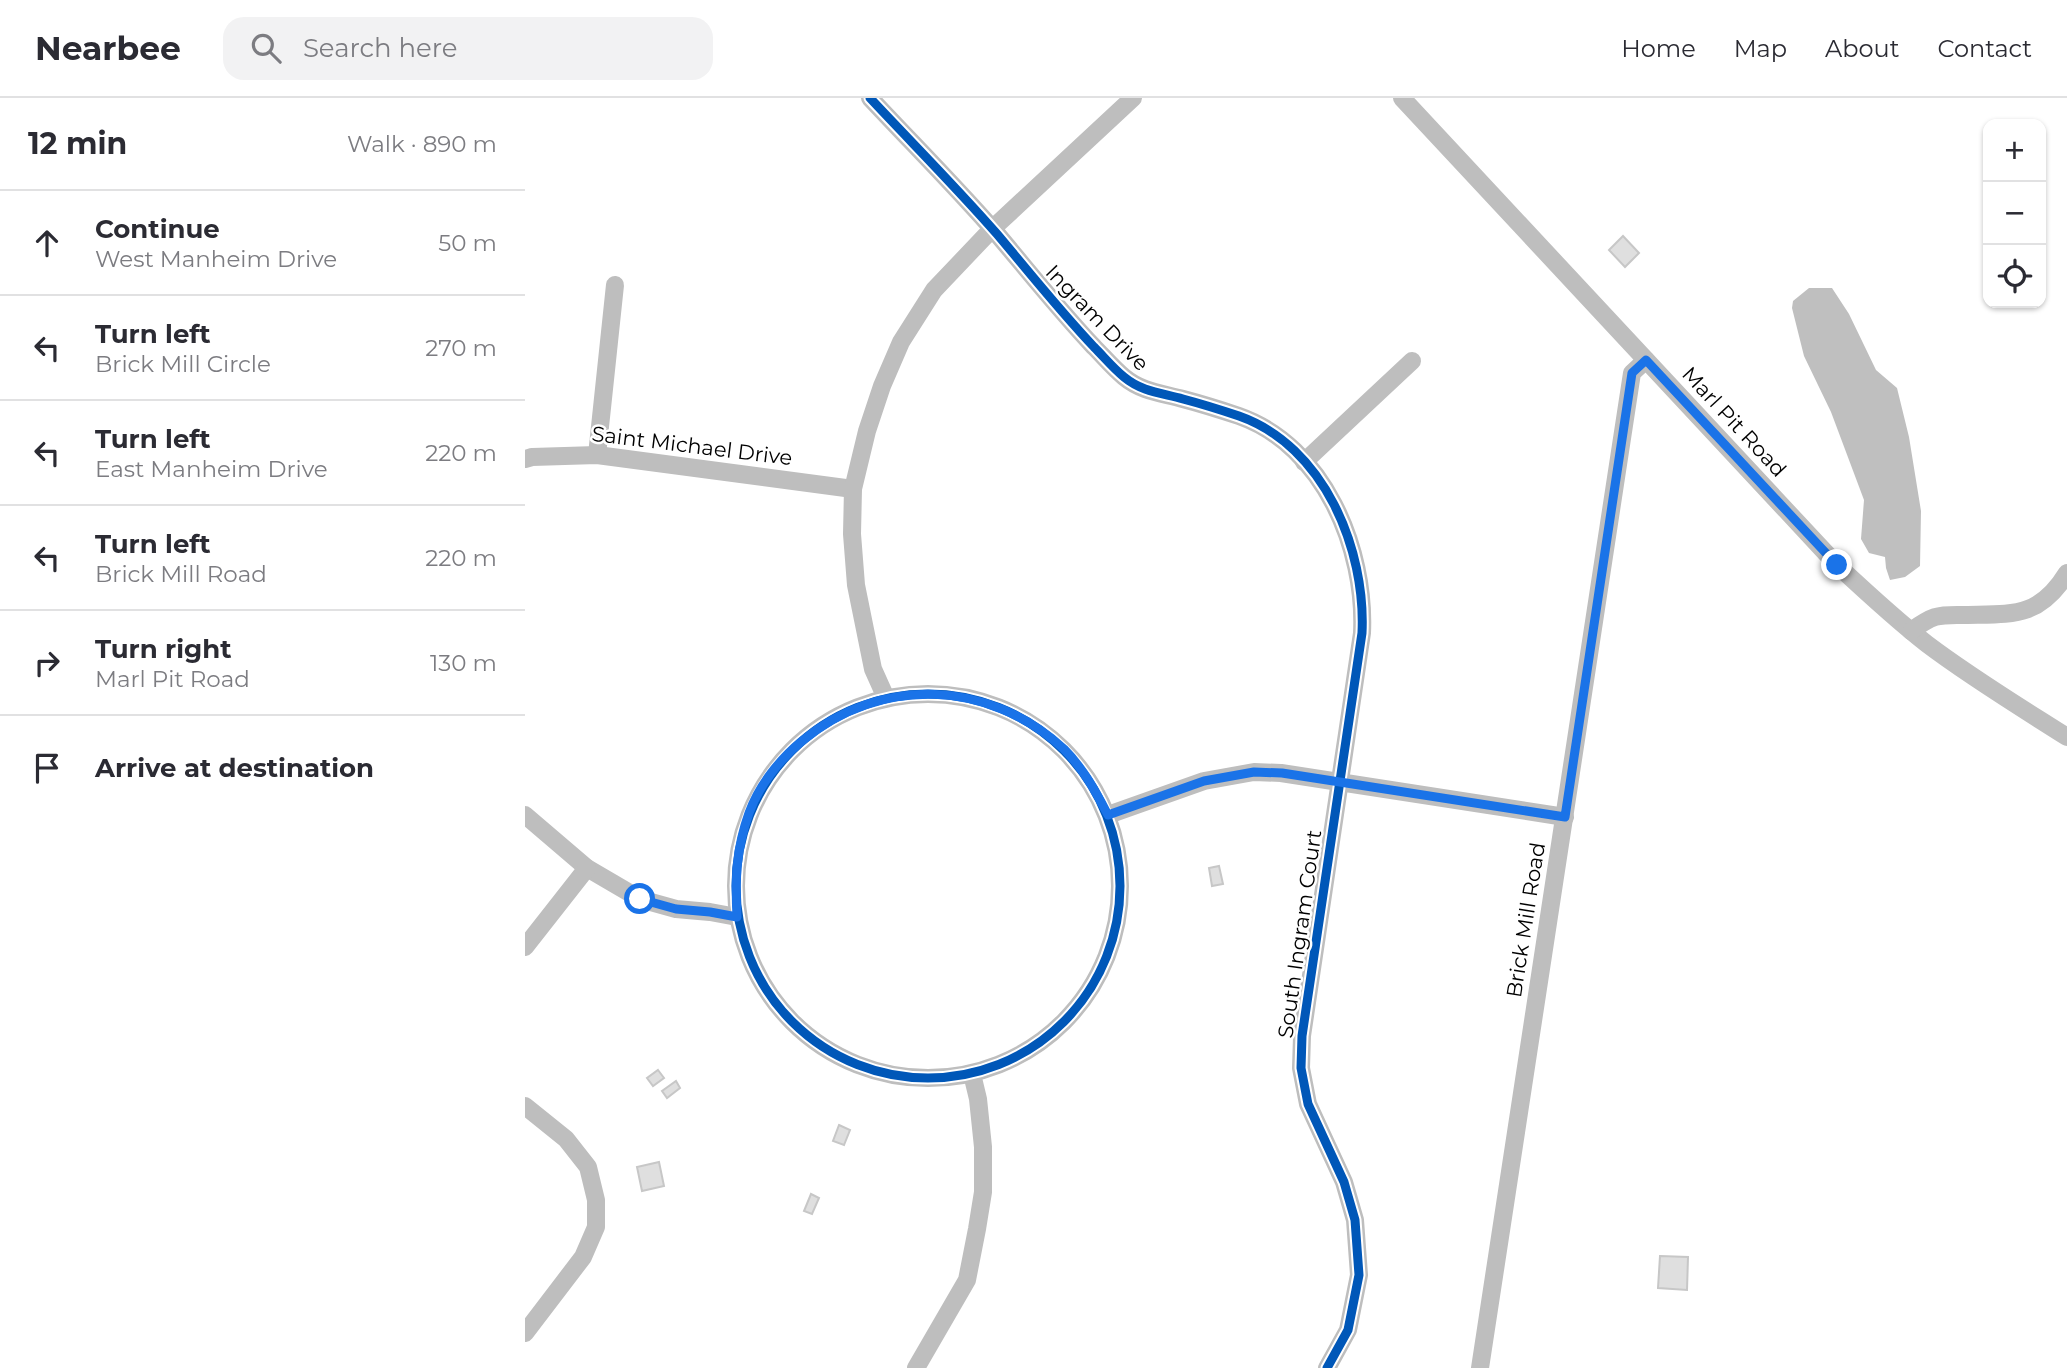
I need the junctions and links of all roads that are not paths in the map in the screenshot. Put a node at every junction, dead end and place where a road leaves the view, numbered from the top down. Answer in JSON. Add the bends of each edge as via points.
{"nodes":[{"id":1,"x":870,"y":98,"type":"edge"},
{"id":2,"x":1133,"y":98,"type":"edge"},
{"id":3,"x":1402,"y":98,"type":"edge"},
{"id":4,"x":992,"y":229,"type":"junction"},
{"id":5,"x":615,"y":285,"type":"dead end"},
{"id":6,"x":1412,"y":360,"type":"dead end"},
{"id":7,"x":1646,"y":360,"type":"junction"},
{"id":8,"x":597,"y":455,"type":"junction"},
{"id":9,"x":525,"y":459,"type":"edge"},
{"id":10,"x":1304,"y":461,"type":"junction"},
{"id":11,"x":853,"y":489,"type":"junction"},
{"id":12,"x":2067,"y":573,"type":"edge"},
{"id":13,"x":1911,"y":631,"type":"junction"},
{"id":14,"x":886,"y":698,"type":"junction"},
{"id":15,"x":2067,"y":737,"type":"edge"},
{"id":16,"x":1340,"y":782,"type":"junction"},
{"id":17,"x":525,"y":815,"type":"edge"},
{"id":18,"x":1108,"y":815,"type":"junction"},
{"id":19,"x":1565,"y":817,"type":"junction"},
{"id":20,"x":587,"y":868,"type":"junction"},
{"id":21,"x":737,"y":917,"type":"junction"},
{"id":22,"x":525,"y":947,"type":"edge"},
{"id":23,"x":972,"y":1074,"type":"junction"},
{"id":24,"x":525,"y":1106,"type":"edge"},
{"id":25,"x":525,"y":1333,"type":"edge"},
{"id":26,"x":916,"y":1368,"type":"edge"},
{"id":27,"x":1327,"y":1368,"type":"edge"},
{"id":28,"x":1480,"y":1368,"type":"edge"}],
"edges":[{"from":1,"to":4,"type":"street","name":"Ingram Drive"},
{"from":2,"to":4,"type":"street"},
{"from":3,"to":7,"type":"street","name":"Marl Pit Road"},
{"from":4,"to":10,"type":"street","name":"Ingram Drive","via":[[1124,378],[1145,391],[1242,417]]},
{"from":4,"to":11,"type":"street","via":[[934,290],[901,342],[882,386]]},
{"from":5,"to":8,"type":"street"},
{"from":6,"to":10,"type":"street"},
{"from":7,"to":13,"type":"street","name":"Marl Pit Road","via":[[1810,537]]},
{"from":7,"to":19,"type":"street","name":"Brick Mill Road","via":[[1632,373]]},
{"from":8,"to":9,"type":"street","name":"Saint Michael Drive"},
{"from":8,"to":11,"type":"street","name":"Saint Michael Drive"},
{"from":10,"to":16,"type":"street","name":"Ingram Drive","via":[[1344,525],[1362,594],[1361,644]]},
{"from":11,"to":14,"type":"street","via":[[856,585],[873,668]]},
{"from":12,"to":13,"type":"street","via":[[2049,597],[2023,612],[1933,618]]},
{"from":13,"to":15,"type":"street","name":"Marl Pit Road"},
{"from":14,"to":18,"type":"street","via":[[924,693],[963,697],[1001,708],[1035,726],[1065,751],[1090,781]]},
{"from":14,"to":21,"type":"street","via":[[851,709],[819,727],[791,750],[768,778],[750,810],[739,845]]},
{"from":16,"to":18,"type":"street","via":[[1254,772],[1204,781]]},
{"from":16,"to":19,"type":"street"},
{"from":16,"to":27,"type":"street","name":"South Ingram Court","via":[[1301,1057],[1308,1104],[1356,1220],[1359,1275],[1348,1330]]},
{"from":17,"to":20,"type":"street"},
{"from":18,"to":23,"type":"street","via":[[1121,891],[1112,945],[1099,975],[1067,1020],[1033,1048]]},
{"from":19,"to":28,"type":"street","name":"Brick Mill Road"},
{"from":20,"to":21,"type":"street","via":[[640,899]]},
{"from":20,"to":22,"type":"street"},
{"from":21,"to":23,"type":"street","via":[[761,983],[807,1036],[868,1069],[902,1077]]},
{"from":23,"to":26,"type":"street","via":[[983,1147],[977,1229],[967,1280]]},
{"from":24,"to":25,"type":"street","via":[[566,1139],[588,1167],[596,1200],[596,1227],[583,1257]]}]}
